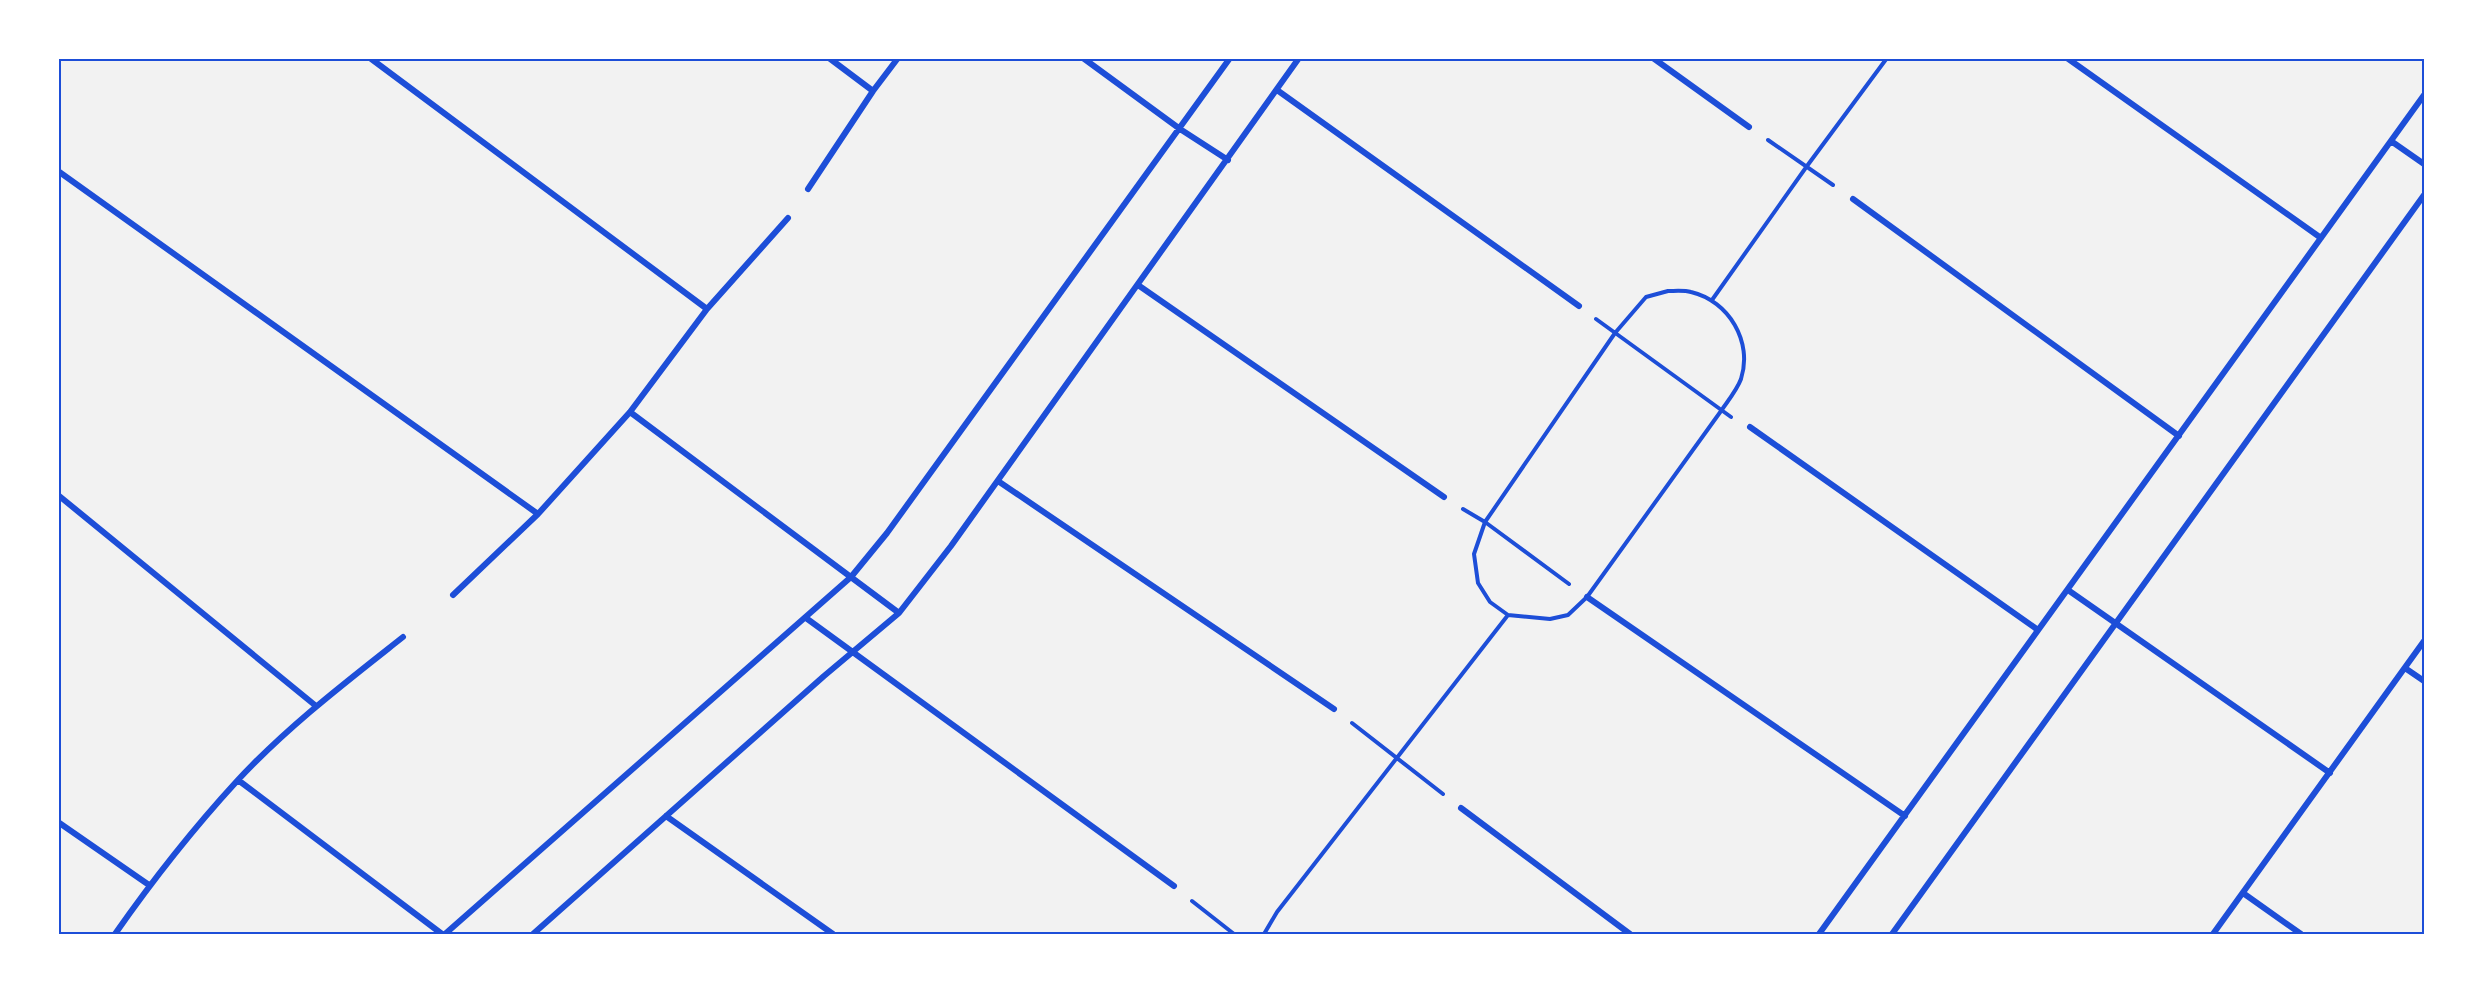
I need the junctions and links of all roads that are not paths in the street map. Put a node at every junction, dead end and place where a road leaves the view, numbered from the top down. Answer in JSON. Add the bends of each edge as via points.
{"nodes":[{"id":1,"x":370,"y":58,"type":"edge"},
{"id":2,"x":829,"y":58,"type":"edge"},
{"id":3,"x":898,"y":58,"type":"edge"},
{"id":4,"x":1083,"y":58,"type":"edge"},
{"id":5,"x":1230,"y":58,"type":"edge"},
{"id":6,"x":1299,"y":58,"type":"edge"},
{"id":7,"x":1653,"y":58,"type":"edge"},
{"id":8,"x":2067,"y":58,"type":"edge"},
{"id":9,"x":1277,"y":90,"type":"junction"},
{"id":10,"x":873,"y":91,"type":"junction"},
{"id":11,"x":2424,"y":94,"type":"edge"},
{"id":12,"x":1749,"y":127,"type":"road end"},
{"id":13,"x":1179,"y":129,"type":"junction"},
{"id":14,"x":2391,"y":141,"type":"junction"},
{"id":15,"x":1227,"y":160,"type":"junction"},
{"id":16,"x":2424,"y":164,"type":"edge"},
{"id":17,"x":58,"y":171,"type":"edge"},
{"id":18,"x":808,"y":189,"type":"dead end"},
{"id":19,"x":2424,"y":195,"type":"edge"},
{"id":20,"x":1853,"y":199,"type":"road end"},
{"id":21,"x":788,"y":218,"type":"dead end"},
{"id":22,"x":2321,"y":238,"type":"junction"},
{"id":23,"x":1138,"y":285,"type":"junction"},
{"id":24,"x":1579,"y":306,"type":"road end"},
{"id":25,"x":707,"y":309,"type":"junction"},
{"id":26,"x":630,"y":412,"type":"junction"},
{"id":27,"x":1750,"y":427,"type":"road end"},
{"id":28,"x":2179,"y":436,"type":"junction"},
{"id":29,"x":998,"y":481,"type":"junction"},
{"id":30,"x":58,"y":495,"type":"edge"},
{"id":31,"x":1444,"y":497,"type":"road end"},
{"id":32,"x":538,"y":514,"type":"junction"},
{"id":33,"x":851,"y":577,"type":"junction"},
{"id":34,"x":2067,"y":590,"type":"junction"},
{"id":35,"x":453,"y":595,"type":"dead end"},
{"id":36,"x":1587,"y":597,"type":"road end"},
{"id":37,"x":899,"y":613,"type":"junction"},
{"id":38,"x":806,"y":618,"type":"junction"},
{"id":39,"x":2116,"y":624,"type":"junction"},
{"id":40,"x":2038,"y":630,"type":"junction"},
{"id":41,"x":403,"y":637,"type":"dead end"},
{"id":42,"x":2424,"y":641,"type":"edge"},
{"id":43,"x":852,"y":654,"type":"junction"},
{"id":44,"x":2405,"y":668,"type":"junction"},
{"id":45,"x":2424,"y":681,"type":"edge"},
{"id":46,"x":316,"y":706,"type":"junction"},
{"id":47,"x":1334,"y":709,"type":"road end"},
{"id":48,"x":2330,"y":773,"type":"junction"},
{"id":49,"x":238,"y":780,"type":"junction"},
{"id":50,"x":1461,"y":808,"type":"road end"},
{"id":51,"x":666,"y":816,"type":"junction"},
{"id":52,"x":1905,"y":816,"type":"junction"},
{"id":53,"x":58,"y":822,"type":"edge"},
{"id":54,"x":149,"y":885,"type":"junction"},
{"id":55,"x":1173,"y":886,"type":"road end"},
{"id":56,"x":2243,"y":893,"type":"junction"},
{"id":57,"x":115,"y":934,"type":"edge"},
{"id":58,"x":444,"y":934,"type":"edge"},
{"id":59,"x":533,"y":934,"type":"edge"},
{"id":60,"x":833,"y":934,"type":"edge"},
{"id":61,"x":1630,"y":934,"type":"edge"},
{"id":62,"x":1819,"y":934,"type":"edge"},
{"id":63,"x":1892,"y":934,"type":"edge"},
{"id":64,"x":2213,"y":934,"type":"edge"},
{"id":65,"x":2301,"y":934,"type":"edge"}],
"edges":[{"from":1,"to":25,"type":"street"},
{"from":2,"to":10,"type":"street"},
{"from":3,"to":10,"type":"street"},
{"from":4,"to":13,"type":"street"},
{"from":5,"to":13,"type":"street"},
{"from":6,"to":9,"type":"street"},
{"from":7,"to":12,"type":"street"},
{"from":8,"to":22,"type":"street"},
{"from":9,"to":15,"type":"street"},
{"from":9,"to":24,"type":"street"},
{"from":10,"to":18,"type":"street"},
{"from":11,"to":14,"type":"street"},
{"from":13,"to":15,"type":"street"},
{"from":13,"to":33,"type":"street","via":[[887,533]]},
{"from":14,"to":16,"type":"street"},
{"from":14,"to":22,"type":"street"},
{"from":15,"to":23,"type":"street"},
{"from":17,"to":32,"type":"street"},
{"from":19,"to":39,"type":"street"},
{"from":20,"to":28,"type":"street"},
{"from":21,"to":25,"type":"street"},
{"from":22,"to":28,"type":"street"},
{"from":23,"to":29,"type":"street"},
{"from":23,"to":31,"type":"street"},
{"from":25,"to":26,"type":"street"},
{"from":26,"to":32,"type":"street"},
{"from":26,"to":33,"type":"street"},
{"from":27,"to":40,"type":"street"},
{"from":28,"to":34,"type":"street"},
{"from":29,"to":37,"type":"street"},
{"from":29,"to":47,"type":"street"},
{"from":30,"to":46,"type":"street"},
{"from":32,"to":35,"type":"street"},
{"from":33,"to":37,"type":"street"},
{"from":33,"to":38,"type":"street"},
{"from":34,"to":39,"type":"street"},
{"from":34,"to":40,"type":"street"},
{"from":36,"to":52,"type":"street"},
{"from":37,"to":43,"type":"street"},
{"from":38,"to":43,"type":"street"},
{"from":38,"to":58,"type":"street"},
{"from":39,"to":48,"type":"street"},
{"from":39,"to":63,"type":"street"},
{"from":40,"to":52,"type":"street"},
{"from":41,"to":46,"type":"street"},
{"from":42,"to":44,"type":"street"},
{"from":43,"to":51,"type":"street"},
{"from":43,"to":55,"type":"street"},
{"from":44,"to":45,"type":"street"},
{"from":44,"to":48,"type":"street"},
{"from":46,"to":49,"type":"street"},
{"from":48,"to":56,"type":"street"},
{"from":49,"to":54,"type":"street"},
{"from":49,"to":58,"type":"street"},
{"from":50,"to":61,"type":"street"},
{"from":51,"to":59,"type":"street"},
{"from":51,"to":60,"type":"street"},
{"from":52,"to":62,"type":"street"},
{"from":53,"to":54,"type":"street"},
{"from":54,"to":57,"type":"street"},
{"from":56,"to":64,"type":"street"},
{"from":56,"to":65,"type":"street"}]}
